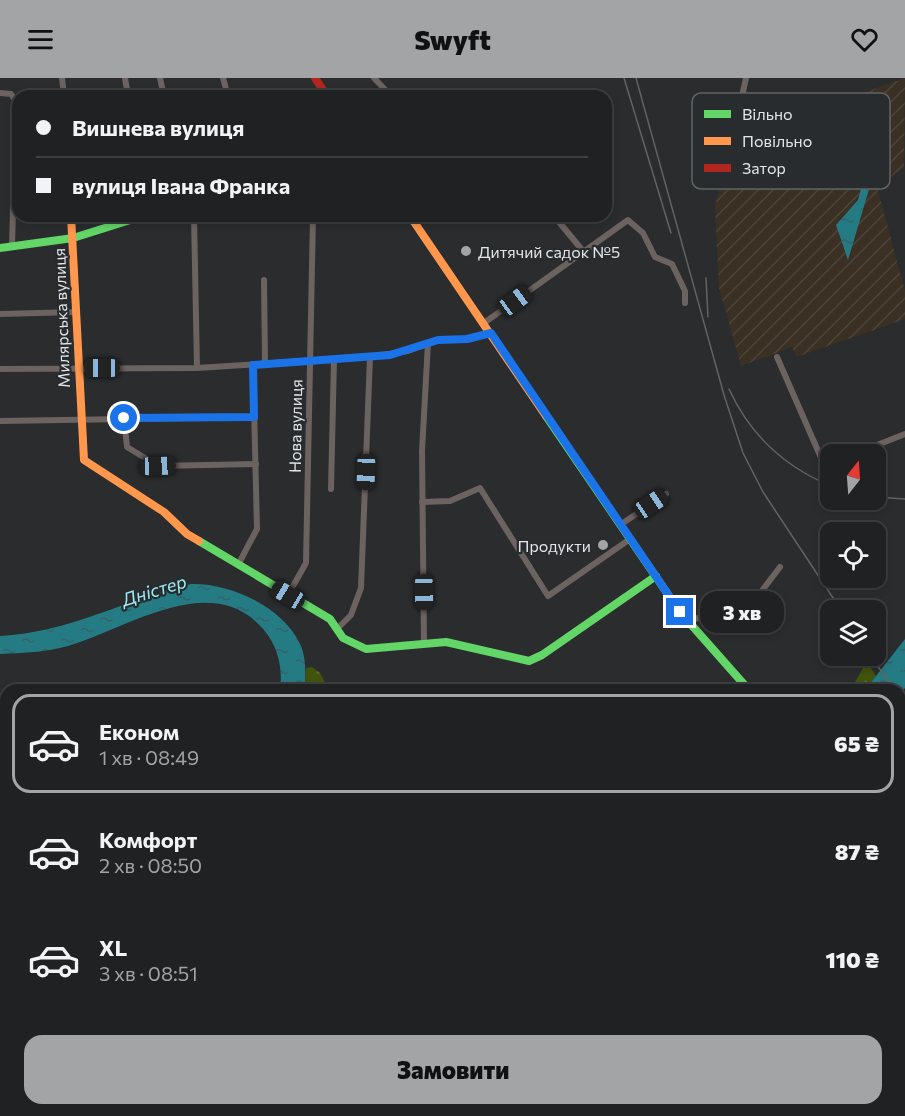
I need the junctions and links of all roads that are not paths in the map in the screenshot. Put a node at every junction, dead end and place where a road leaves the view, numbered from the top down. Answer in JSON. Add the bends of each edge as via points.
{"nodes":[{"id":1,"x":374,"y":78,"type":"edge"},
{"id":2,"x":746,"y":78,"type":"edge"},
{"id":3,"x":385,"y":90,"type":"edge"},
{"id":4,"x":743,"y":93,"type":"edge"},
{"id":5,"x":13,"y":222,"type":"edge"},
{"id":6,"x":72,"y":222,"type":"edge"},
{"id":7,"x":124,"y":222,"type":"edge"},
{"id":8,"x":194,"y":222,"type":"edge"},
{"id":9,"x":313,"y":222,"type":"edge"},
{"id":10,"x":414,"y":222,"type":"edge"},
{"id":11,"x":559,"y":222,"type":"edge"},
{"id":12,"x":73,"y":238,"type":"junction"},
{"id":13,"x":0,"y":248,"type":"edge"},
{"id":14,"x":12,"y":248,"type":"junction"},
{"id":15,"x":584,"y":251,"type":"junction"},
{"id":16,"x":264,"y":280,"type":"dead end"},
{"id":17,"x":685,"y":303,"type":"dead end"},
{"id":18,"x":76,"y":312,"type":"junction"},
{"id":19,"x":0,"y":314,"type":"edge"},
{"id":20,"x":484,"y":323,"type":"junction"},
{"id":21,"x":491,"y":333,"type":"junction"},
{"id":22,"x":428,"y":343,"type":"junction"},
{"id":23,"x":370,"y":357,"type":"junction"},
{"id":24,"x":777,"y":357,"type":"dead end"},
{"id":25,"x":334,"y":359,"type":"junction"},
{"id":26,"x":309,"y":360,"type":"junction"},
{"id":27,"x":265,"y":363,"type":"junction"},
{"id":28,"x":253,"y":365,"type":"junction"},
{"id":29,"x":78,"y":368,"type":"junction"},
{"id":30,"x":196,"y":368,"type":"junction"},
{"id":31,"x":0,"y":369,"type":"edge"},
{"id":32,"x":254,"y":417,"type":"junction"},
{"id":33,"x":80,"y":418,"type":"junction"},
{"id":34,"x":124,"y":418,"type":"junction"},
{"id":35,"x":0,"y":421,"type":"edge"},
{"id":36,"x":905,"y":434,"type":"edge"},
{"id":37,"x":880,"y":444,"type":"edge"},
{"id":38,"x":820,"y":455,"type":"edge"},
{"id":39,"x":256,"y":464,"type":"junction"},
{"id":40,"x":331,"y":489,"type":"dead end"},
{"id":41,"x":666,"y":494,"type":"dead end"},
{"id":42,"x":422,"y":501,"type":"junction"},
{"id":43,"x":620,"y":525,"type":"junction"},
{"id":44,"x":630,"y":539,"type":"junction"},
{"id":45,"x":238,"y":565,"type":"junction"},
{"id":46,"x":780,"y":567,"type":"dead end"},
{"id":47,"x":656,"y":576,"type":"junction"},
{"id":48,"x":288,"y":595,"type":"junction"},
{"id":49,"x":688,"y":622,"type":"junction"},
{"id":50,"x":337,"y":629,"type":"junction"},
{"id":51,"x":424,"y":643,"type":"junction"},
{"id":52,"x":744,"y":684,"type":"edge"}],
"edges":[{"from":1,"to":3,"type":"street"},
{"from":2,"to":4,"type":"street"},
{"from":5,"to":14,"type":"street"},
{"from":6,"to":12,"type":"street","name":"Милярська вулиця"},
{"from":7,"to":12,"type":"street"},
{"from":8,"to":30,"type":"street"},
{"from":9,"to":26,"type":"street","name":"Нова вулиця"},
{"from":10,"to":20,"type":"street"},
{"from":11,"to":15,"type":"street"},
{"from":12,"to":14,"type":"street"},
{"from":12,"to":18,"type":"street","name":"Милярська вулиця"},
{"from":13,"to":14,"type":"street"},
{"from":15,"to":17,"type":"street","via":[[628,220],[643,233],[655,257],[672,264],[686,291]]},
{"from":15,"to":20,"type":"street"},
{"from":16,"to":27,"type":"street"},
{"from":18,"to":19,"type":"street"},
{"from":18,"to":29,"type":"street","name":"Милярська вулиця"},
{"from":20,"to":21,"type":"street"},
{"from":21,"to":22,"type":"street"},
{"from":21,"to":43,"type":"street"},
{"from":22,"to":23,"type":"street","via":[[408,351]]},
{"from":22,"to":42,"type":"street"},
{"from":23,"to":25,"type":"street"},
{"from":23,"to":50,"type":"street","via":[[361,588],[351,615]]},
{"from":24,"to":38,"type":"street"},
{"from":25,"to":26,"type":"street"},
{"from":25,"to":40,"type":"street"},
{"from":26,"to":27,"type":"street"},
{"from":26,"to":48,"type":"street","name":"Нова вулиця","via":[[306,563]]},
{"from":27,"to":28,"type":"street"},
{"from":28,"to":30,"type":"street"},
{"from":28,"to":32,"type":"street"},
{"from":29,"to":30,"type":"street"},
{"from":29,"to":31,"type":"street"},
{"from":29,"to":33,"type":"street","name":"Милярська вулиця"},
{"from":32,"to":34,"type":"street"},
{"from":32,"to":39,"type":"street"},
{"from":33,"to":34,"type":"street"},
{"from":33,"to":35,"type":"street"},
{"from":33,"to":45,"type":"street","name":"Милярська вулиця","via":[[82,454],[87,463]]},
{"from":34,"to":39,"type":"street","via":[[127,447],[158,466]]},
{"from":36,"to":37,"type":"street"},
{"from":39,"to":45,"type":"street","via":[[257,529]]},
{"from":41,"to":43,"type":"street"},
{"from":42,"to":44,"type":"street","via":[[450,501],[480,488],[548,596]]},
{"from":42,"to":51,"type":"street"},
{"from":43,"to":44,"type":"street"},
{"from":44,"to":47,"type":"street"},
{"from":45,"to":48,"type":"street","name":"Милярська вулиця"},
{"from":46,"to":49,"type":"street","via":[[760,592]]},
{"from":47,"to":49,"type":"street"},
{"from":47,"to":51,"type":"street","via":[[529,661],[459,644]]},
{"from":48,"to":50,"type":"street","name":"Милярська вулиця","via":[[330,619]]},
{"from":49,"to":52,"type":"street"},
{"from":50,"to":51,"type":"street","name":"Милярська вулиця","via":[[343,638],[366,649]]}]}
